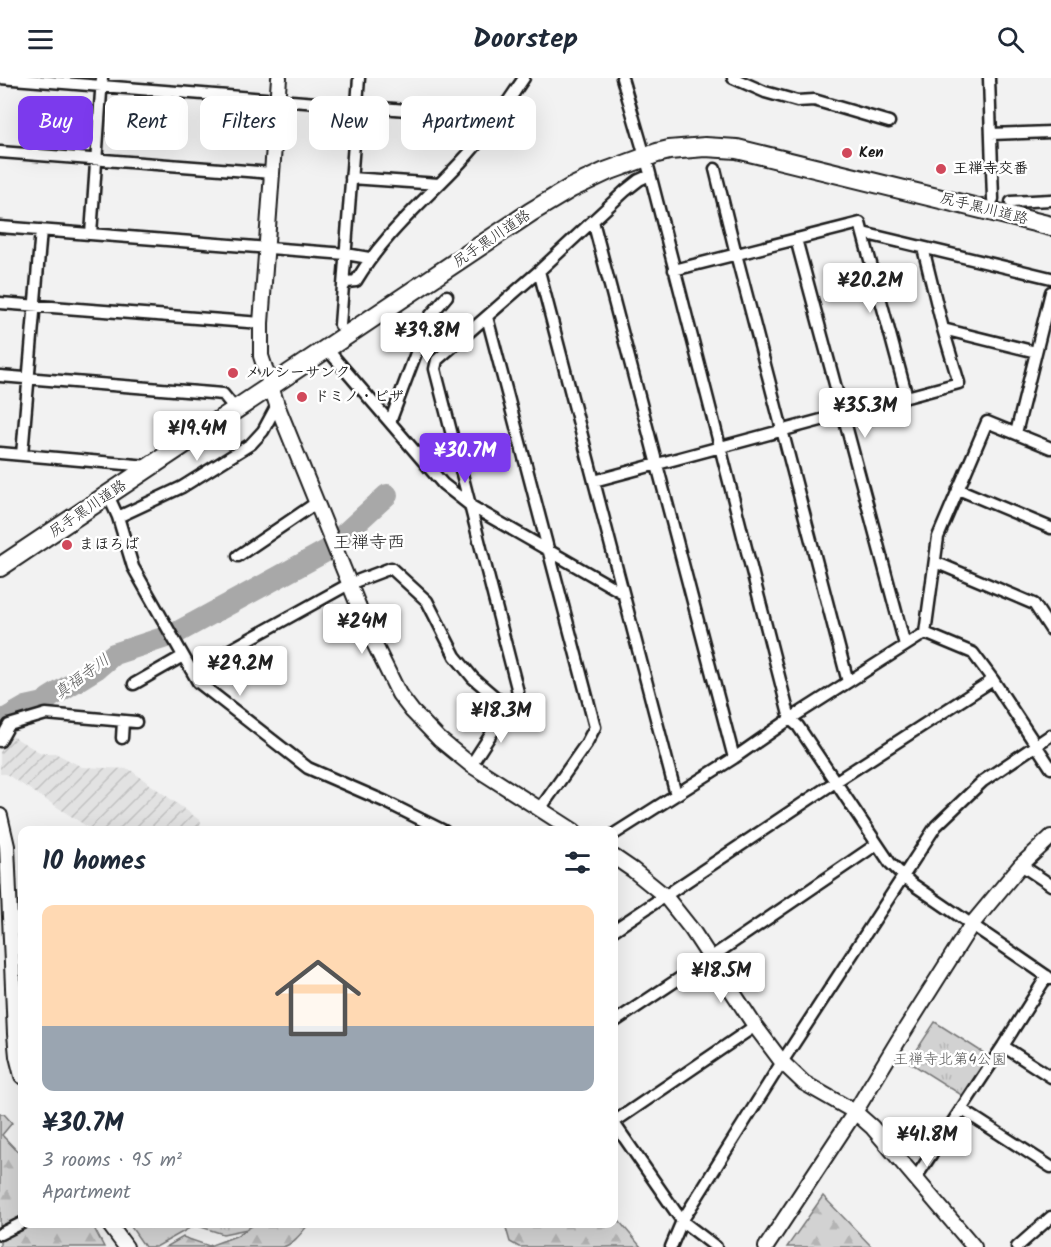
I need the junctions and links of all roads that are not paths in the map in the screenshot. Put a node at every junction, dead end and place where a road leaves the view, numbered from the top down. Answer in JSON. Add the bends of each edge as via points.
{"nodes":[{"id":1,"x":0,"y":78,"type":"edge"},
{"id":2,"x":279,"y":78,"type":"edge"},
{"id":3,"x":359,"y":78,"type":"edge"},
{"id":4,"x":524,"y":78,"type":"edge"},
{"id":5,"x":622,"y":78,"type":"edge"},
{"id":6,"x":734,"y":78,"type":"edge"},
{"id":7,"x":989,"y":78,"type":"edge"},
{"id":8,"x":102,"y":82,"type":"edge"},
{"id":9,"x":239,"y":96,"type":"edge"},
{"id":10,"x":278,"y":96,"type":"edge"},
{"id":11,"x":358,"y":96,"type":"edge"},
{"id":12,"x":511,"y":96,"type":"edge"},
{"id":13,"x":889,"y":122,"type":"dead end"},
{"id":14,"x":1051,"y":132,"type":"edge"},
{"id":15,"x":991,"y":134,"type":"junction"},
{"id":16,"x":274,"y":150,"type":"edge"},
{"id":17,"x":353,"y":150,"type":"edge"},
{"id":18,"x":472,"y":150,"type":"edge"},
{"id":19,"x":0,"y":152,"type":"edge"},
{"id":20,"x":644,"y":157,"type":"junction"},
{"id":21,"x":96,"y":159,"type":"junction"},
{"id":22,"x":715,"y":169,"type":"dead end"},
{"id":23,"x":272,"y":173,"type":"junction"},
{"id":24,"x":650,"y":176,"type":"junction"},
{"id":25,"x":351,"y":178,"type":"junction"},
{"id":26,"x":439,"y":184,"type":"junction"},
{"id":27,"x":993,"y":200,"type":"dead end"},
{"id":28,"x":1051,"y":200,"type":"edge"},
{"id":29,"x":1011,"y":202,"type":"dead end"},
{"id":30,"x":593,"y":221,"type":"junction"},
{"id":31,"x":1051,"y":226,"type":"edge"},
{"id":32,"x":0,"y":227,"type":"edge"},
{"id":33,"x":41,"y":230,"type":"junction"},
{"id":34,"x":862,"y":233,"type":"junction"},
{"id":35,"x":91,"y":234,"type":"junction"},
{"id":36,"x":796,"y":239,"type":"junction"},
{"id":37,"x":267,"y":248,"type":"junction"},
{"id":38,"x":923,"y":248,"type":"junction"},
{"id":39,"x":346,"y":254,"type":"junction"},
{"id":40,"x":735,"y":254,"type":"junction"},
{"id":41,"x":369,"y":258,"type":"junction"},
{"id":42,"x":674,"y":270,"type":"junction"},
{"id":43,"x":539,"y":271,"type":"junction"},
{"id":44,"x":1051,"y":278,"type":"edge"},
{"id":45,"x":343,"y":287,"type":"junction"},
{"id":46,"x":1051,"y":292,"type":"edge"},
{"id":47,"x":447,"y":296,"type":"dead end"},
{"id":48,"x":0,"y":303,"type":"edge"},
{"id":49,"x":34,"y":305,"type":"junction"},
{"id":50,"x":487,"y":317,"type":"junction"},
{"id":51,"x":261,"y":322,"type":"junction"},
{"id":52,"x":340,"y":325,"type":"dead end"},
{"id":53,"x":943,"y":329,"type":"junction"},
{"id":54,"x":327,"y":349,"type":"junction"},
{"id":55,"x":1036,"y":352,"type":"junction"},
{"id":56,"x":0,"y":376,"type":"edge"},
{"id":57,"x":28,"y":378,"type":"junction"},
{"id":58,"x":271,"y":387,"type":"junction"},
{"id":59,"x":907,"y":397,"type":"junction"},
{"id":60,"x":277,"y":405,"type":"junction"},
{"id":61,"x":236,"y":410,"type":"junction"},
{"id":62,"x":843,"y":414,"type":"junction"},
{"id":63,"x":390,"y":422,"type":"junction"},
{"id":64,"x":782,"y":431,"type":"junction"},
{"id":65,"x":1016,"y":433,"type":"junction"},
{"id":66,"x":719,"y":448,"type":"junction"},
{"id":67,"x":1051,"y":448,"type":"edge"},
{"id":68,"x":0,"y":453,"type":"edge"},
{"id":69,"x":22,"y":455,"type":"junction"},
{"id":70,"x":656,"y":465,"type":"junction"},
{"id":71,"x":151,"y":466,"type":"junction"},
{"id":72,"x":594,"y":481,"type":"junction"},
{"id":73,"x":958,"y":489,"type":"junction"},
{"id":74,"x":108,"y":495,"type":"junction"},
{"id":75,"x":316,"y":503,"type":"junction"},
{"id":76,"x":471,"y":506,"type":"junction"},
{"id":77,"x":118,"y":516,"type":"junction"},
{"id":78,"x":1051,"y":528,"type":"edge"},
{"id":79,"x":548,"y":550,"type":"junction"},
{"id":80,"x":238,"y":556,"type":"dead end"},
{"id":81,"x":935,"y":562,"type":"junction"},
{"id":82,"x":0,"y":567,"type":"edge"},
{"id":83,"x":349,"y":584,"type":"junction"},
{"id":84,"x":623,"y":593,"type":"junction"},
{"id":85,"x":1051,"y":630,"type":"edge"},
{"id":86,"x":925,"y":633,"type":"junction"},
{"id":87,"x":905,"y":645,"type":"junction"},
{"id":88,"x":183,"y":656,"type":"junction"},
{"id":89,"x":192,"y":671,"type":"junction"},
{"id":90,"x":993,"y":680,"type":"junction"},
{"id":91,"x":848,"y":682,"type":"junction"},
{"id":92,"x":134,"y":684,"type":"dead end"},
{"id":93,"x":508,"y":708,"type":"junction"},
{"id":94,"x":790,"y":719,"type":"junction"},
{"id":95,"x":123,"y":721,"type":"junction"},
{"id":96,"x":136,"y":722,"type":"dead end"},
{"id":97,"x":1051,"y":735,"type":"edge"},
{"id":98,"x":122,"y":738,"type":"dead end"},
{"id":99,"x":0,"y":741,"type":"edge"},
{"id":100,"x":1036,"y":745,"type":"junction"},
{"id":101,"x":734,"y":759,"type":"junction"},
{"id":102,"x":471,"y":765,"type":"junction"},
{"id":103,"x":1051,"y":768,"type":"edge"},
{"id":104,"x":835,"y":782,"type":"junction"},
{"id":105,"x":676,"y":795,"type":"junction"},
{"id":106,"x":540,"y":809,"type":"junction"},
{"id":107,"x":0,"y":816,"type":"edge"},
{"id":108,"x":434,"y":826,"type":"edge"},
{"id":109,"x":566,"y":826,"type":"edge"},
{"id":110,"x":618,"y":831,"type":"edge"},
{"id":111,"x":1051,"y":837,"type":"edge"},
{"id":112,"x":877,"y":844,"type":"junction"},
{"id":113,"x":618,"y":860,"type":"edge"},
{"id":114,"x":1021,"y":865,"type":"junction"},
{"id":115,"x":904,"y":877,"type":"junction"},
{"id":116,"x":1051,"y":885,"type":"edge"},
{"id":117,"x":664,"y":896,"type":"junction"},
{"id":118,"x":972,"y":924,"type":"junction"},
{"id":119,"x":618,"y":927,"type":"edge"},
{"id":120,"x":710,"y":958,"type":"junction"},
{"id":121,"x":1049,"y":978,"type":"edge"},
{"id":122,"x":618,"y":1020,"type":"edge"},
{"id":123,"x":755,"y":1026,"type":"junction"},
{"id":124,"x":1003,"y":1046,"type":"junction"},
{"id":125,"x":18,"y":1060,"type":"edge"},
{"id":126,"x":782,"y":1062,"type":"junction"},
{"id":127,"x":1051,"y":1077,"type":"edge"},
{"id":128,"x":961,"y":1109,"type":"junction"},
{"id":129,"x":855,"y":1112,"type":"junction"},
{"id":130,"x":618,"y":1120,"type":"edge"},
{"id":131,"x":618,"y":1129,"type":"edge"},
{"id":132,"x":1051,"y":1167,"type":"edge"},
{"id":133,"x":915,"y":1179,"type":"junction"},
{"id":134,"x":1051,"y":1217,"type":"edge"},
{"id":135,"x":682,"y":1221,"type":"junction"},
{"id":136,"x":18,"y":1225,"type":"edge"},
{"id":137,"x":112,"y":1228,"type":"edge"},
{"id":138,"x":0,"y":1234,"type":"edge"},
{"id":139,"x":126,"y":1247,"type":"edge"},
{"id":140,"x":671,"y":1247,"type":"edge"},
{"id":141,"x":716,"y":1247,"type":"edge"},
{"id":142,"x":766,"y":1247,"type":"edge"},
{"id":143,"x":974,"y":1247,"type":"edge"},
{"id":144,"x":1017,"y":1247,"type":"edge"}],
"edges":[{"from":1,"to":8,"type":"street"},
{"from":2,"to":10,"type":"street"},
{"from":3,"to":11,"type":"street"},
{"from":4,"to":12,"type":"street"},
{"from":5,"to":20,"type":"street"},
{"from":6,"to":13,"type":"street","via":[[765,92],[797,101],[814,100]]},
{"from":7,"to":15,"type":"street"},
{"from":8,"to":9,"type":"street"},
{"from":8,"to":21,"type":"street"},
{"from":14,"to":15,"type":"street"},
{"from":15,"to":27,"type":"street"},
{"from":16,"to":23,"type":"street"},
{"from":17,"to":25,"type":"street"},
{"from":18,"to":26,"type":"street"},
{"from":19,"to":21,"type":"street"},
{"from":20,"to":24,"type":"street"},
{"from":20,"to":31,"type":"main road","name":"尻手黒川道路","via":[[669,150],[737,149]]},
{"from":20,"to":54,"type":"main road","name":"尻手黒川道路","via":[[571,188],[531,212]]},
{"from":21,"to":23,"type":"street"},
{"from":21,"to":35,"type":"street"},
{"from":22,"to":40,"type":"street"},
{"from":23,"to":37,"type":"street"},
{"from":24,"to":30,"type":"street","via":[[639,180]]},
{"from":24,"to":42,"type":"street"},
{"from":25,"to":26,"type":"street"},
{"from":25,"to":39,"type":"street"},
{"from":26,"to":41,"type":"street"},
{"from":28,"to":29,"type":"street"},
{"from":30,"to":43,"type":"street"},
{"from":30,"to":70,"type":"street"},
{"from":32,"to":33,"type":"street"},
{"from":33,"to":35,"type":"street"},
{"from":33,"to":49,"type":"street"},
{"from":34,"to":36,"type":"street","via":[[860,223]]},
{"from":34,"to":38,"type":"street"},
{"from":34,"to":59,"type":"street"},
{"from":35,"to":37,"type":"street"},
{"from":36,"to":40,"type":"street"},
{"from":36,"to":62,"type":"street"},
{"from":37,"to":39,"type":"street"},
{"from":37,"to":51,"type":"street"},
{"from":38,"to":44,"type":"street"},
{"from":38,"to":53,"type":"street"},
{"from":39,"to":41,"type":"street"},
{"from":39,"to":45,"type":"street"},
{"from":40,"to":42,"type":"street"},
{"from":40,"to":64,"type":"street"},
{"from":41,"to":45,"type":"street","via":[[356,280]]},
{"from":42,"to":66,"type":"street"},
{"from":43,"to":50,"type":"street"},
{"from":43,"to":72,"type":"street"},
{"from":45,"to":52,"type":"street"},
{"from":46,"to":55,"type":"street"},
{"from":47,"to":63,"type":"street","via":[[430,316]]},
{"from":48,"to":49,"type":"street"},
{"from":49,"to":51,"type":"street"},
{"from":49,"to":57,"type":"street"},
{"from":50,"to":76,"type":"street","via":[[437,360],[435,369]]},
{"from":50,"to":79,"type":"street"},
{"from":51,"to":58,"type":"street","via":[[261,356]]},
{"from":53,"to":55,"type":"street"},
{"from":53,"to":59,"type":"street","via":[[959,383]]},
{"from":54,"to":58,"type":"main road","name":"尻手黒川道路"},
{"from":54,"to":63,"type":"street"},
{"from":55,"to":65,"type":"street"},
{"from":56,"to":57,"type":"street"},
{"from":57,"to":61,"type":"street","via":[[223,394]]},
{"from":57,"to":69,"type":"street"},
{"from":58,"to":60,"type":"street"},
{"from":58,"to":61,"type":"main road","name":"尻手黒川道路"},
{"from":59,"to":62,"type":"street"},
{"from":60,"to":75,"type":"street"},
{"from":60,"to":77,"type":"street","via":[[251,444],[182,487]]},
{"from":61,"to":71,"type":"main road","name":"尻手黒川道路"},
{"from":62,"to":64,"type":"street"},
{"from":62,"to":87,"type":"street"},
{"from":63,"to":76,"type":"street","via":[[443,484]]},
{"from":64,"to":66,"type":"street"},
{"from":64,"to":91,"type":"street"},
{"from":65,"to":67,"type":"street"},
{"from":65,"to":73,"type":"street","via":[[987,422]]},
{"from":66,"to":70,"type":"street"},
{"from":66,"to":94,"type":"street"},
{"from":68,"to":69,"type":"street"},
{"from":69,"to":71,"type":"street"},
{"from":70,"to":72,"type":"street"},
{"from":70,"to":101,"type":"street"},
{"from":71,"to":74,"type":"main road","name":"尻手黒川道路"},
{"from":72,"to":84,"type":"street"},
{"from":73,"to":78,"type":"street"},
{"from":73,"to":81,"type":"street","via":[[938,537]]},
{"from":74,"to":77,"type":"street"},
{"from":74,"to":82,"type":"main road","name":"尻手黒川道路"},
{"from":75,"to":80,"type":"street"},
{"from":75,"to":83,"type":"street"},
{"from":76,"to":79,"type":"street"},
{"from":76,"to":93,"type":"street","via":[[518,692]]},
{"from":77,"to":88,"type":"street","via":[[133,567]]},
{"from":79,"to":84,"type":"street"},
{"from":79,"to":106,"type":"street","via":[[595,728]]},
{"from":81,"to":85,"type":"street","via":[[1034,604]]},
{"from":81,"to":86,"type":"street"},
{"from":83,"to":89,"type":"street"},
{"from":83,"to":93,"type":"street","via":[[391,568],[427,601],[455,656],[473,678]]},
{"from":83,"to":102,"type":"street","via":[[399,694],[432,732]]},
{"from":84,"to":105,"type":"street"},
{"from":86,"to":87,"type":"street"},
{"from":86,"to":90,"type":"street","via":[[973,653]]},
{"from":87,"to":91,"type":"street"},
{"from":88,"to":89,"type":"street"},
{"from":88,"to":92,"type":"street"},
{"from":89,"to":108,"type":"street","via":[[198,682],[308,768]]},
{"from":90,"to":100,"type":"street"},
{"from":90,"to":104,"type":"street"},
{"from":91,"to":94,"type":"street"},
{"from":93,"to":102,"type":"street"},
{"from":94,"to":101,"type":"street"},
{"from":94,"to":104,"type":"street"},
{"from":95,"to":96,"type":"street"},
{"from":95,"to":98,"type":"street"},
{"from":95,"to":99,"type":"street","via":[[46,714],[9,725]]},
{"from":97,"to":100,"type":"street"},
{"from":100,"to":103,"type":"street"},
{"from":100,"to":115,"type":"street","via":[[983,781],[936,826]]},
{"from":101,"to":105,"type":"street"},
{"from":102,"to":106,"type":"street"},
{"from":104,"to":112,"type":"street"},
{"from":104,"to":117,"type":"street"},
{"from":105,"to":110,"type":"street"},
{"from":106,"to":109,"type":"street"},
{"from":107,"to":125,"type":"street","via":[[7,846]]},
{"from":111,"to":114,"type":"street"},
{"from":112,"to":115,"type":"street"},
{"from":112,"to":120,"type":"street"},
{"from":113,"to":117,"type":"street"},
{"from":114,"to":116,"type":"street"},
{"from":114,"to":118,"type":"street"},
{"from":115,"to":118,"type":"street"},
{"from":115,"to":126,"type":"street"},
{"from":117,"to":119,"type":"street"},
{"from":117,"to":120,"type":"street"},
{"from":118,"to":121,"type":"street"},
{"from":118,"to":129,"type":"street"},
{"from":120,"to":122,"type":"street"},
{"from":120,"to":123,"type":"street"},
{"from":121,"to":124,"type":"street"},
{"from":123,"to":126,"type":"street"},
{"from":123,"to":130,"type":"street"},
{"from":124,"to":127,"type":"street"},
{"from":124,"to":128,"type":"street"},
{"from":126,"to":129,"type":"street","via":[[804,1083]]},
{"from":126,"to":135,"type":"street"},
{"from":128,"to":132,"type":"street"},
{"from":128,"to":133,"type":"street"},
{"from":129,"to":133,"type":"street"},
{"from":129,"to":142,"type":"street"},
{"from":131,"to":135,"type":"street"},
{"from":133,"to":143,"type":"street"},
{"from":134,"to":144,"type":"street"},
{"from":135,"to":140,"type":"street"},
{"from":135,"to":141,"type":"street"},
{"from":136,"to":138,"type":"street"},
{"from":137,"to":139,"type":"street"}]}
